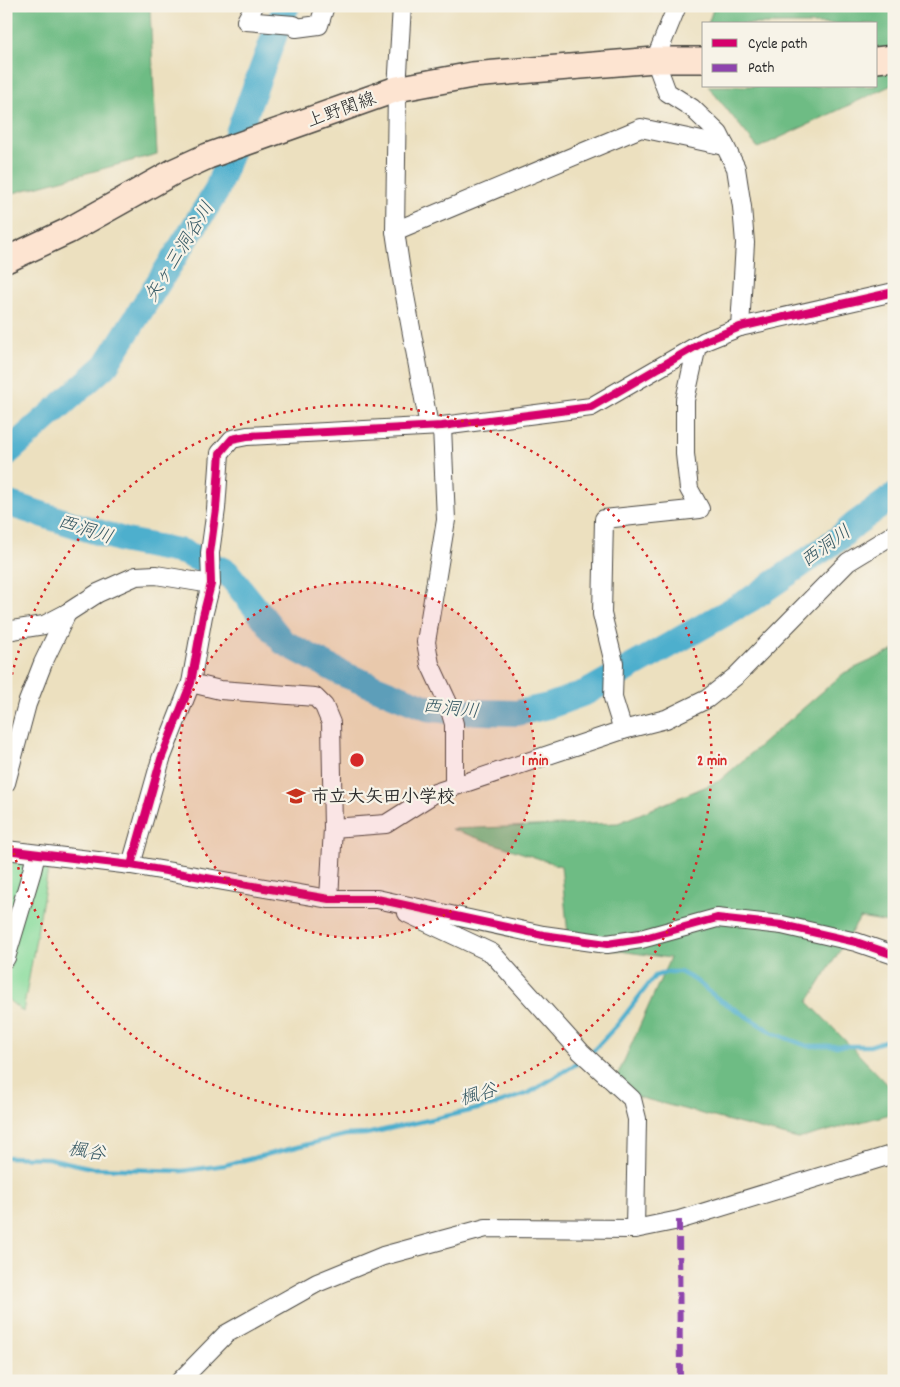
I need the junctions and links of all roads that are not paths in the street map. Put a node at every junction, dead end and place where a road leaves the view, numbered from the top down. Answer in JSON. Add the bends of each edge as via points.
{"nodes":[{"id":1,"x":325,"y":6,"type":"edge"},
{"id":2,"x":402,"y":6,"type":"edge"},
{"id":3,"x":677,"y":6,"type":"edge"},
{"id":4,"x":254,"y":15,"type":"edge"},
{"id":5,"x":894,"y":58,"type":"edge"},
{"id":6,"x":654,"y":60,"type":"junction"},
{"id":7,"x":702,"y":60,"type":"edge"},
{"id":8,"x":878,"y":60,"type":"edge"},
{"id":9,"x":397,"y":89,"type":"junction"},
{"id":10,"x":725,"y":146,"type":"junction"},
{"id":11,"x":395,"y":232,"type":"junction"},
{"id":12,"x":6,"y":260,"type":"edge"},
{"id":13,"x":894,"y":292,"type":"edge"},
{"id":14,"x":740,"y":327,"type":"junction"},
{"id":15,"x":697,"y":346,"type":"junction"},
{"id":16,"x":436,"y":426,"type":"junction"},
{"id":17,"x":894,"y":534,"type":"edge"},
{"id":18,"x":211,"y":583,"type":"junction"},
{"id":19,"x":67,"y":613,"type":"junction"},
{"id":20,"x":6,"y":631,"type":"edge"},
{"id":21,"x":191,"y":683,"type":"junction"},
{"id":22,"x":623,"y":730,"type":"junction"},
{"id":23,"x":6,"y":783,"type":"edge"},
{"id":24,"x":454,"y":786,"type":"junction"},
{"id":25,"x":333,"y":828,"type":"junction"},
{"id":26,"x":6,"y":850,"type":"edge"},
{"id":27,"x":36,"y":854,"type":"junction"},
{"id":28,"x":131,"y":865,"type":"junction"},
{"id":29,"x":329,"y":899,"type":"junction"},
{"id":30,"x":377,"y":899,"type":"junction"},
{"id":31,"x":894,"y":955,"type":"edge"},
{"id":32,"x":6,"y":958,"type":"edge"},
{"id":33,"x":894,"y":1154,"type":"edge"},
{"id":34,"x":635,"y":1229,"type":"junction"},
{"id":35,"x":180,"y":1381,"type":"edge"}],
"edges":[{"from":1,"to":4,"type":"street","via":[[319,25],[296,28]]},
{"from":2,"to":9,"type":"street"},
{"from":3,"to":6,"type":"street"},
{"from":5,"to":8,"type":"main road"},
{"from":6,"to":7,"type":"main road","name":"上野関線"},
{"from":6,"to":9,"type":"main road","name":"上野関線","via":[[472,75]]},
{"from":6,"to":10,"type":"street","via":[[666,92],[692,108],[720,134]]},
{"from":9,"to":11,"type":"street"},
{"from":9,"to":12,"type":"main road","name":"上野関線","via":[[208,156],[68,231]]},
{"from":10,"to":11,"type":"street","via":[[642,128]]},
{"from":10,"to":14,"type":"street","via":[[736,168],[745,243]]},
{"from":11,"to":16,"type":"street","via":[[403,285]]},
{"from":13,"to":14,"type":"street"},
{"from":14,"to":15,"type":"street"},
{"from":15,"to":16,"type":"street","via":[[591,408]]},
{"from":15,"to":22,"type":"street","via":[[685,400],[685,454],[689,489],[700,509],[604,519],[602,614],[614,663],[613,698]]},
{"from":16,"to":18,"type":"street","via":[[247,436],[232,440],[220,453],[210,553]]},
{"from":16,"to":24,"type":"street","via":[[446,520],[426,642],[430,664],[454,724]]},
{"from":17,"to":22,"type":"street","via":[[848,562],[736,676],[707,699],[666,720]]},
{"from":18,"to":19,"type":"street","via":[[156,575],[136,576],[98,593]]},
{"from":18,"to":21,"type":"street"},
{"from":19,"to":20,"type":"street","via":[[44,625]]},
{"from":19,"to":23,"type":"street","via":[[27,704]]},
{"from":21,"to":25,"type":"street","via":[[220,690],[314,697],[324,706],[331,723]]},
{"from":21,"to":28,"type":"street","via":[[161,758]]},
{"from":22,"to":24,"type":"street"},
{"from":24,"to":25,"type":"street","via":[[435,793],[386,824]]},
{"from":25,"to":29,"type":"street"},
{"from":26,"to":27,"type":"street"},
{"from":27,"to":28,"type":"street"},
{"from":27,"to":32,"type":"street"},
{"from":28,"to":29,"type":"street"},
{"from":29,"to":30,"type":"street"},
{"from":30,"to":31,"type":"street","via":[[543,935],[606,944],[641,939],[717,918],[782,925],[856,942]]},
{"from":30,"to":34,"type":"street","via":[[492,953],[581,1052],[632,1099],[637,1119]]},
{"from":33,"to":34,"type":"street","via":[[679,1220]]},
{"from":34,"to":35,"type":"street","via":[[486,1228],[383,1256],[317,1282],[226,1334]]}]}
